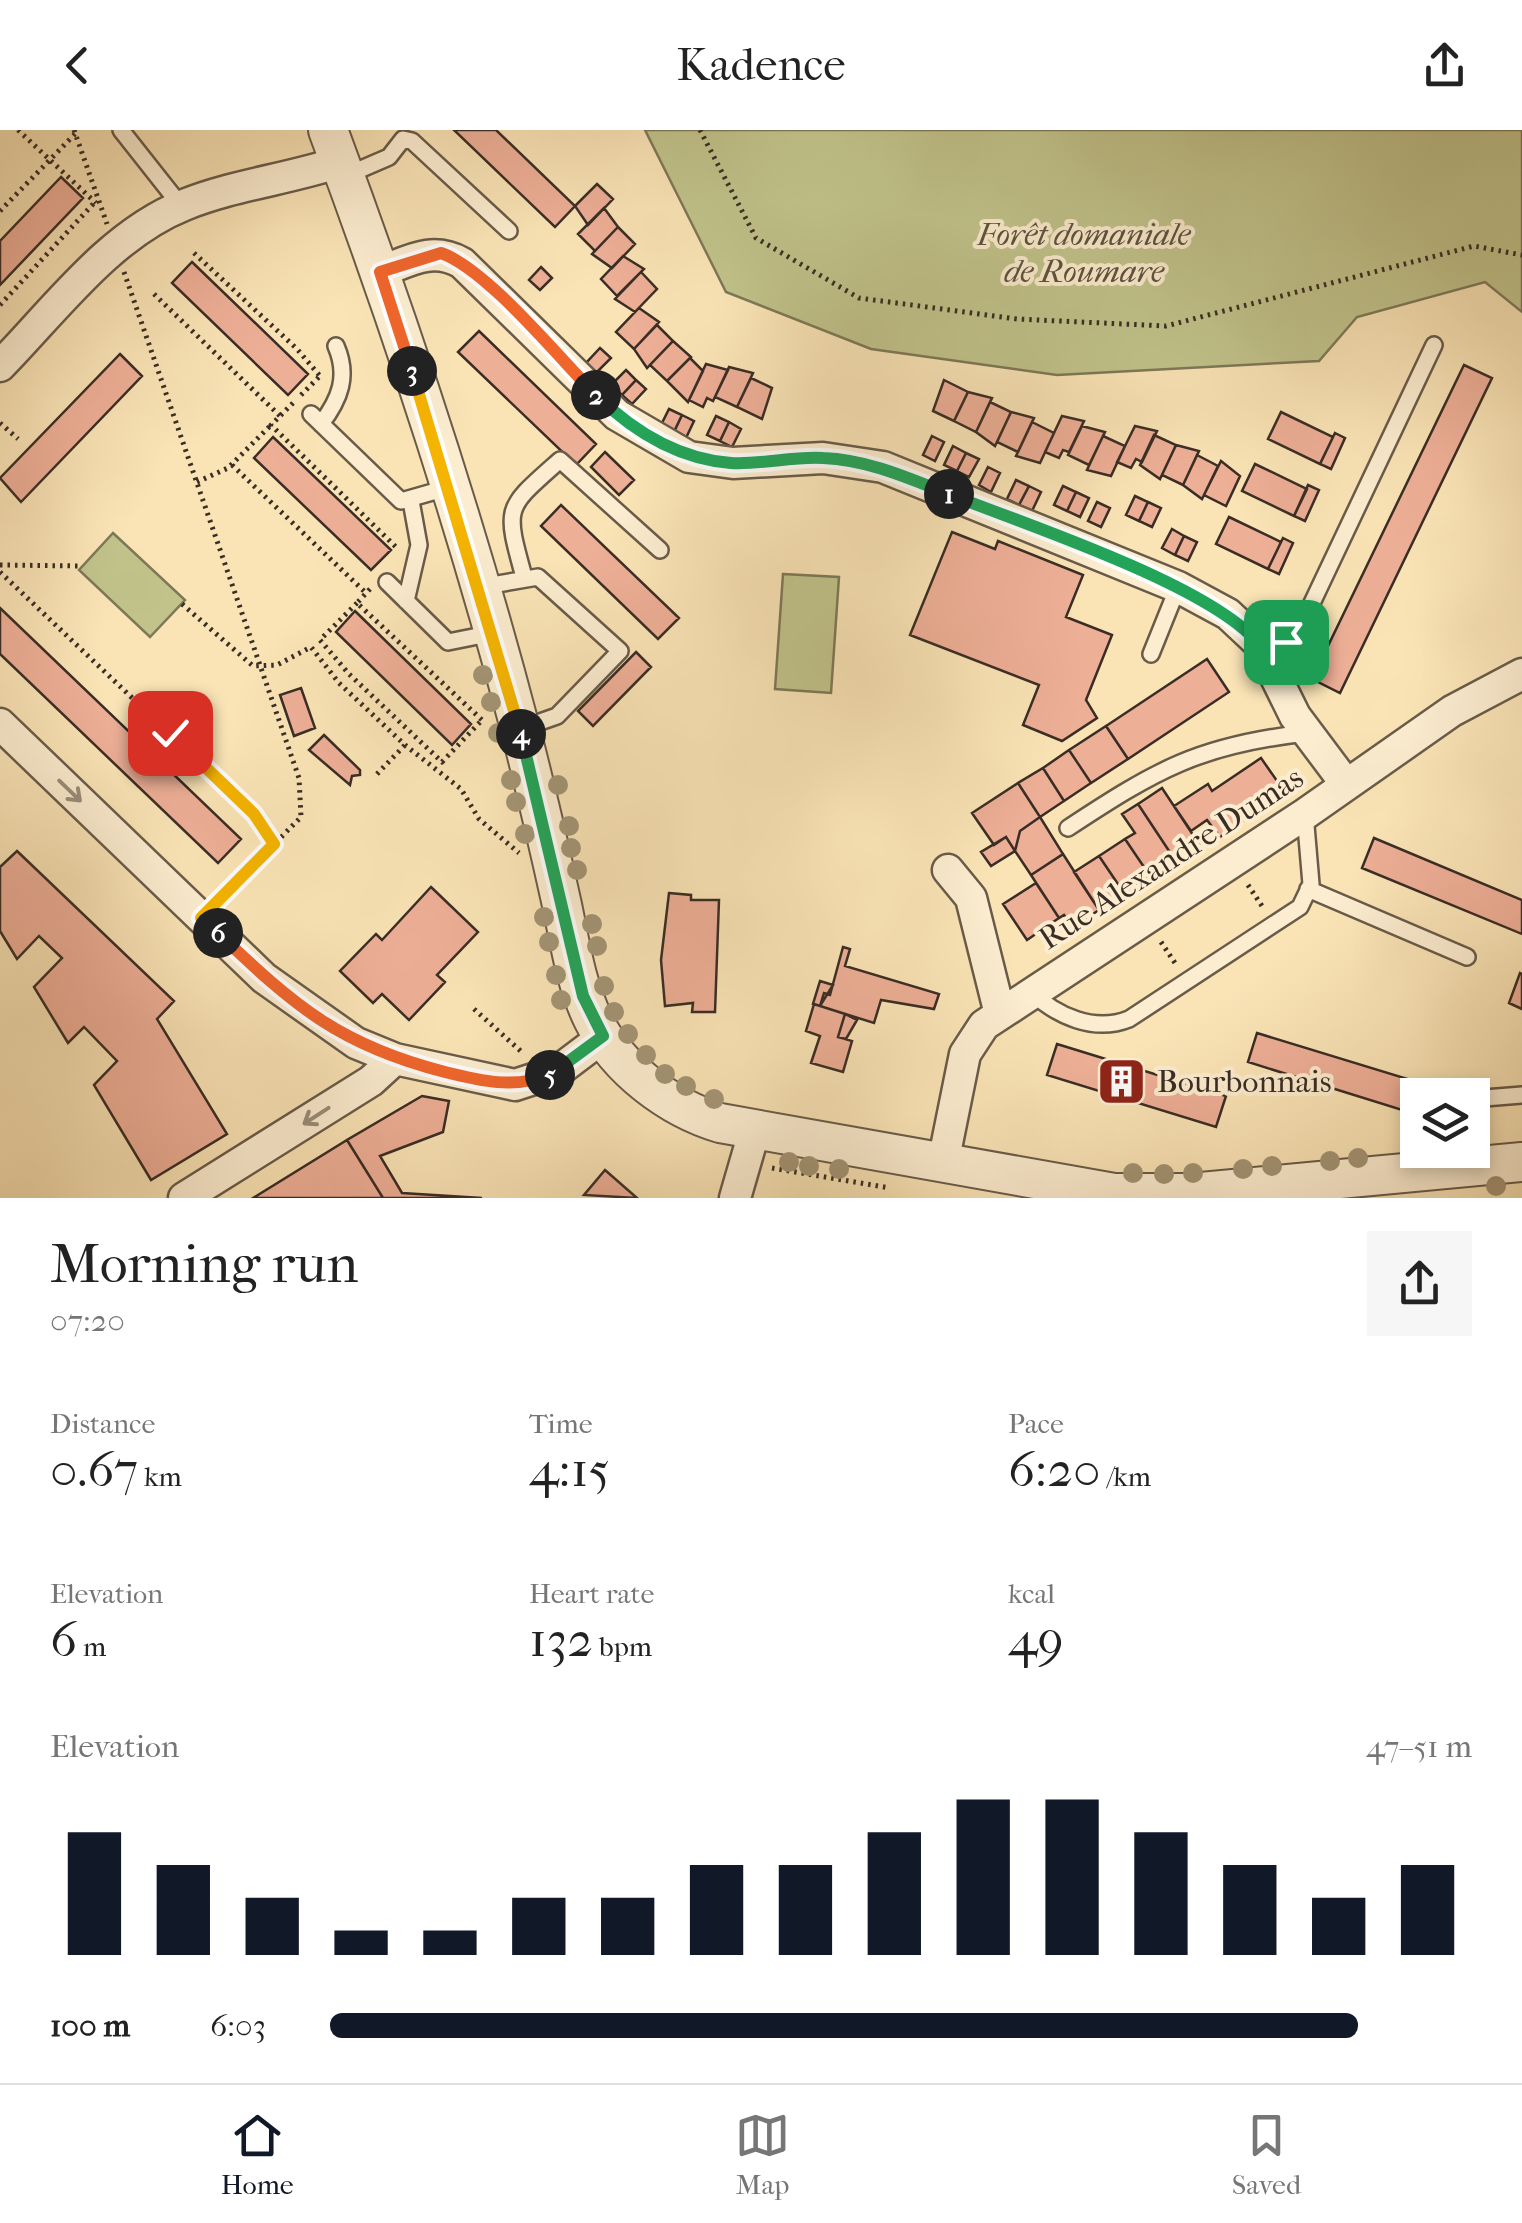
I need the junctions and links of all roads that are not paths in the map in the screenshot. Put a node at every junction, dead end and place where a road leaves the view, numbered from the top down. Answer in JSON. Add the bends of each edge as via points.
{"nodes":[{"id":1,"x":122,"y":130,"type":"edge"},
{"id":2,"x":403,"y":135,"type":"edge"},
{"id":3,"x":337,"y":156,"type":"edge"},
{"id":4,"x":181,"y":206,"type":"junction"},
{"id":5,"x":509,"y":231,"type":"dead end"},
{"id":6,"x":380,"y":272,"type":"junction"},
{"id":7,"x":1434,"y":345,"type":"dead end"},
{"id":8,"x":336,"y":346,"type":"dead end"},
{"id":9,"x":0,"y":366,"type":"edge"},
{"id":10,"x":450,"y":487,"type":"junction"},
{"id":11,"x":411,"y":501,"type":"junction"},
{"id":12,"x":660,"y":550,"type":"dead end"},
{"id":13,"x":524,"y":577,"type":"junction"},
{"id":14,"x":387,"y":582,"type":"dead end"},
{"id":15,"x":480,"y":587,"type":"junction"},
{"id":16,"x":1178,"y":587,"type":"junction"},
{"id":17,"x":406,"y":601,"type":"junction"},
{"id":18,"x":493,"y":632,"type":"junction"},
{"id":19,"x":1264,"y":651,"type":"junction"},
{"id":20,"x":1151,"y":654,"type":"dead end"},
{"id":21,"x":1522,"y":674,"type":"edge"},
{"id":22,"x":0,"y":724,"type":"edge"},
{"id":23,"x":520,"y":729,"type":"junction"},
{"id":24,"x":1306,"y":733,"type":"junction"},
{"id":25,"x":1346,"y":784,"type":"junction"},
{"id":26,"x":1305,"y":814,"type":"junction"},
{"id":27,"x":1068,"y":828,"type":"dead end"},
{"id":28,"x":948,"y":870,"type":"dead end"},
{"id":29,"x":1308,"y":889,"type":"junction"},
{"id":30,"x":1467,"y":957,"type":"dead end"},
{"id":31,"x":1031,"y":992,"type":"junction"},
{"id":32,"x":1000,"y":1014,"type":"junction"},
{"id":33,"x":603,"y":1036,"type":"junction"},
{"id":34,"x":395,"y":1059,"type":"junction"},
{"id":35,"x":1522,"y":1095,"type":"edge"},
{"id":36,"x":1490,"y":1098,"type":"edge"},
{"id":37,"x":750,"y":1144,"type":"junction"},
{"id":38,"x":1490,"y":1161,"type":"edge"},
{"id":39,"x":1522,"y":1162,"type":"edge"},
{"id":40,"x":943,"y":1163,"type":"junction"},
{"id":41,"x":1405,"y":1168,"type":"edge"},
{"id":42,"x":1294,"y":1191,"type":"edge"},
{"id":43,"x":184,"y":1198,"type":"edge"},
{"id":44,"x":735,"y":1198,"type":"edge"}],
"edges":[{"from":1,"to":4,"type":"lane"},
{"from":2,"to":3,"type":"lane","via":[[389,156]]},
{"from":2,"to":5,"type":"lane"},
{"from":3,"to":4,"type":"street"},
{"from":3,"to":6,"type":"street"},
{"from":4,"to":9,"type":"street","via":[[116,248]]},
{"from":6,"to":10,"type":"street"},
{"from":6,"to":16,"type":"street","via":[[426,254],[462,263],[616,415],[689,457],[733,463],[823,458],[883,467]]},
{"from":7,"to":19,"type":"lane","via":[[1304,620],[1286,642]]},
{"from":8,"to":11,"type":"lane","via":[[342,387],[316,419],[401,501]]},
{"from":10,"to":11,"type":"lane"},
{"from":10,"to":15,"type":"street"},
{"from":11,"to":17,"type":"lane","via":[[419,545]]},
{"from":12,"to":13,"type":"lane","via":[[560,460],[514,501],[509,524]]},
{"from":13,"to":15,"type":"lane"},
{"from":13,"to":23,"type":"lane","via":[[550,584],[620,651],[557,716]]},
{"from":14,"to":17,"type":"lane"},
{"from":15,"to":18,"type":"street"},
{"from":16,"to":19,"type":"street","via":[[1228,614]]},
{"from":16,"to":20,"type":"lane"},
{"from":17,"to":18,"type":"lane","via":[[448,642]]},
{"from":18,"to":23,"type":"street"},
{"from":19,"to":24,"type":"street"},
{"from":21,"to":25,"type":"street","name":"Rue Alexandre Dumas","via":[[1452,711]]},
{"from":22,"to":34,"type":"street","one_way":true,"via":[[264,978],[322,1024]]},
{"from":23,"to":33,"type":"street","via":[[583,996]]},
{"from":24,"to":25,"type":"street"},
{"from":24,"to":27,"type":"lane","via":[[1208,750],[1150,774]]},
{"from":25,"to":26,"type":"street","name":"Rue Alexandre Dumas"},
{"from":26,"to":29,"type":"lane","via":[[1312,858]]},
{"from":26,"to":31,"type":"street","name":"Rue Alexandre Dumas"},
{"from":28,"to":32,"type":"street","via":[[971,898]]},
{"from":29,"to":30,"type":"lane"},
{"from":29,"to":31,"type":"lane","via":[[1300,906],[1128,1019],[1108,1025],[1063,1016]]},
{"from":31,"to":32,"type":"street","name":"Rue Alexandre Dumas"},
{"from":32,"to":40,"type":"street","name":"Rue Alexandre Dumas","via":[[965,1054]]},
{"from":33,"to":34,"type":"street","via":[[549,1076],[515,1085]]},
{"from":33,"to":37,"type":"street","via":[[674,1104]]},
{"from":34,"to":43,"type":"street","one_way":true},
{"from":35,"to":36,"type":"lane"},
{"from":37,"to":40,"type":"street"},
{"from":37,"to":44,"type":"street"},
{"from":38,"to":39,"type":"street"},
{"from":40,"to":42,"type":"street","via":[[1114,1192]]},
{"from":41,"to":42,"type":"street"}]}
